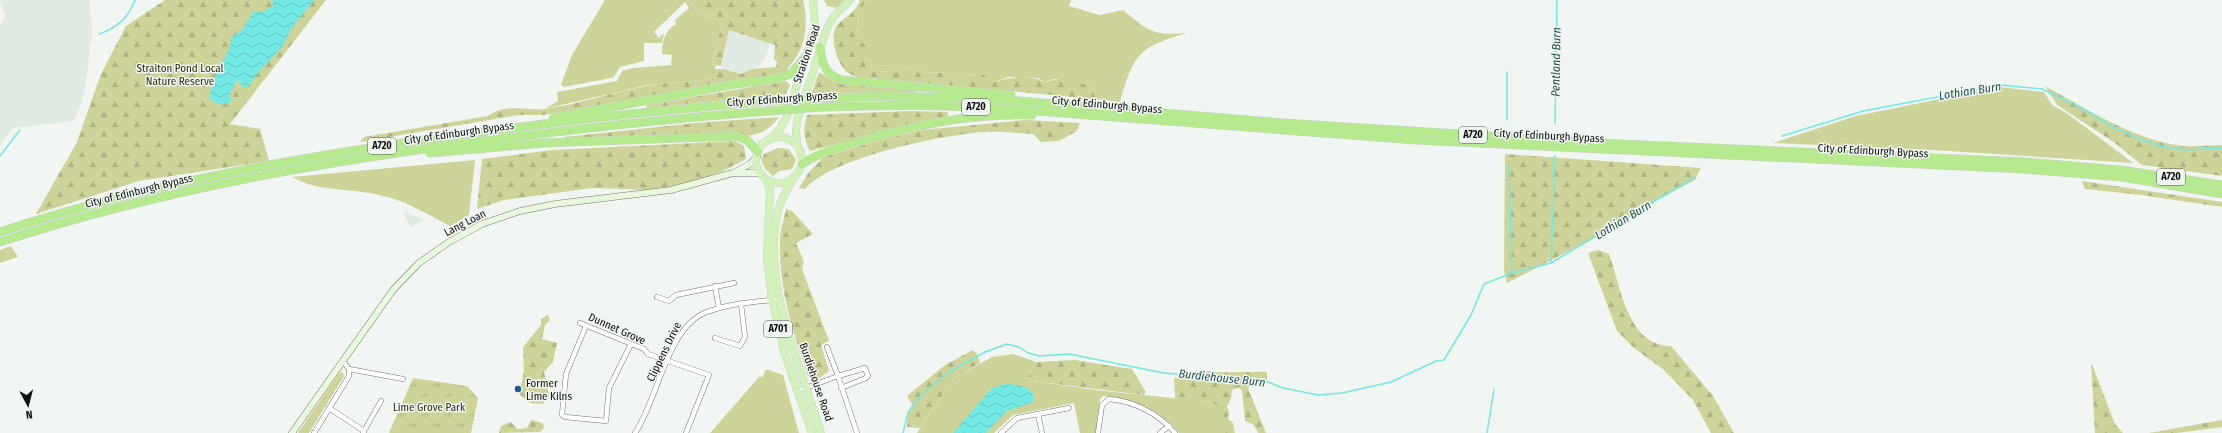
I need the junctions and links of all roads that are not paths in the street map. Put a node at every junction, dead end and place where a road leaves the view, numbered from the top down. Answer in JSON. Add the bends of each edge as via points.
{"nodes":[{"id":1,"x":850,"y":0,"type":"edge"},
{"id":2,"x":812,"y":1,"type":"edge"},
{"id":3,"x":820,"y":47,"type":"junction"},
{"id":4,"x":806,"y":56,"type":"junction"},
{"id":5,"x":1160,"y":112,"type":"junction"},
{"id":6,"x":1130,"y":118,"type":"junction"},
{"id":7,"x":503,"y":129,"type":"junction"},
{"id":8,"x":771,"y":139,"type":"junction"},
{"id":9,"x":797,"y":145,"type":"junction"},
{"id":10,"x":757,"y":154,"type":"junction"},
{"id":11,"x":334,"y":162,"type":"junction"},
{"id":12,"x":802,"y":164,"type":"junction"},
{"id":13,"x":733,"y":173,"type":"junction"},
{"id":14,"x":760,"y":173,"type":"junction"},
{"id":15,"x":795,"y":176,"type":"junction"},
{"id":16,"x":767,"y":180,"type":"junction"},
{"id":17,"x":2222,"y":185,"type":"edge"},
{"id":18,"x":2222,"y":194,"type":"edge"},
{"id":19,"x":0,"y":232,"type":"edge"},
{"id":20,"x":0,"y":242,"type":"edge"},
{"id":21,"x":734,"y":283,"type":"dead end"},
{"id":22,"x":714,"y":286,"type":"junction"},
{"id":23,"x":657,"y":297,"type":"dead end"},
{"id":24,"x":780,"y":299,"type":"junction"},
{"id":25,"x":772,"y":300,"type":"junction"},
{"id":26,"x":741,"y":304,"type":"junction"},
{"id":27,"x":719,"y":308,"type":"junction"},
{"id":28,"x":580,"y":323,"type":"dead end"},
{"id":29,"x":586,"y":326,"type":"junction"},
{"id":30,"x":715,"y":338,"type":"dead end"},
{"id":31,"x":631,"y":344,"type":"junction"},
{"id":32,"x":827,"y":347,"type":"dead end"},
{"id":33,"x":668,"y":360,"type":"junction"},
{"id":34,"x":343,"y":362,"type":"junction"},
{"id":35,"x":349,"y":369,"type":"junction"},
{"id":36,"x":838,"y":376,"type":"junction"},
{"id":37,"x":403,"y":379,"type":"dead end"},
{"id":38,"x":805,"y":388,"type":"junction"},
{"id":39,"x":841,"y":388,"type":"junction"},
{"id":40,"x":797,"y":391,"type":"junction"},
{"id":41,"x":381,"y":401,"type":"dead end"},
{"id":42,"x":329,"y":408,"type":"junction"},
{"id":43,"x":1069,"y":408,"type":"dead end"},
{"id":44,"x":1038,"y":414,"type":"junction"},
{"id":45,"x":1169,"y":426,"type":"junction"},
{"id":46,"x":364,"y":432,"type":"edge"},
{"id":47,"x":292,"y":433,"type":"edge"},
{"id":48,"x":314,"y":433,"type":"edge"},
{"id":49,"x":635,"y":433,"type":"edge"},
{"id":50,"x":686,"y":433,"type":"edge"},
{"id":51,"x":812,"y":433,"type":"edge"},
{"id":52,"x":821,"y":433,"type":"edge"},
{"id":53,"x":857,"y":433,"type":"edge"},
{"id":54,"x":1001,"y":433,"type":"edge"},
{"id":55,"x":1042,"y":433,"type":"edge"},
{"id":56,"x":1098,"y":433,"type":"edge"},
{"id":57,"x":1160,"y":433,"type":"edge"},
{"id":58,"x":1175,"y":433,"type":"edge"}],
"edges":[{"from":1,"to":3,"type":"main road","name":"Straiton Road","via":[[830,22]]},
{"from":2,"to":4,"type":"main road","name":"Straiton Road","via":[[815,26]]},
{"from":3,"to":5,"type":"highway","via":[[824,66],[832,76],[842,80],[950,88]]},
{"from":3,"to":9,"type":"main road","name":"Straiton Road","via":[[796,125]]},
{"from":4,"to":7,"type":"highway","via":[[791,74],[775,79],[630,103]]},
{"from":4,"to":8,"type":"main road","name":"Straiton Road","via":[[785,122]]},
{"from":5,"to":7,"type":"highway","name":"City of Edinburgh Bypass","number":"A720","bridge":true,"via":[[951,97],[825,98],[650,112]]},
{"from":5,"to":17,"type":"highway","name":"City of Edinburgh Bypass","number":"A720","via":[[1283,123],[1612,143],[2026,162],[2120,170]]},
{"from":6,"to":11,"type":"highway","name":"City of Edinburgh Bypass","number":"A720","bridge":true,"via":[[939,106],[821,107],[565,131]]},
{"from":6,"to":12,"type":"highway","via":[[1026,115],[945,120],[825,151]]},
{"from":6,"to":18,"type":"highway","name":"City of Edinburgh Bypass","number":"A720","via":[[1416,140],[2022,169],[2122,177]]},
{"from":7,"to":19,"type":"highway","name":"City of Edinburgh Bypass","number":"A720","via":[[366,148],[232,171],[131,193]]},
{"from":8,"to":9,"type":"main road","via":[[785,138]]},
{"from":8,"to":10,"type":"main road"},
{"from":9,"to":12,"type":"main road"},
{"from":10,"to":11,"type":"highway","via":[[747,140],[726,136],[544,143]]},
{"from":10,"to":13,"type":"street","name":"Lang Loan","via":[[750,164]]},
{"from":10,"to":14,"type":"main road"},
{"from":11,"to":20,"type":"highway","name":"City of Edinburgh Bypass","number":"A720","via":[[162,196]]},
{"from":12,"to":15,"type":"main road","number":"A701"},
{"from":13,"to":14,"type":"street","name":"Lang Loan"},
{"from":13,"to":34,"type":"street","name":"Lang Loan","via":[[652,194],[538,207],[482,224],[449,242],[407,275],[381,304]]},
{"from":14,"to":16,"type":"main road"},
{"from":15,"to":16,"type":"main road","via":[[783,182]]},
{"from":15,"to":24,"type":"main road","name":"Burdiehouse Road","number":"A701","via":[[781,201],[777,217],[775,248]]},
{"from":16,"to":25,"type":"main road","name":"Burdiehouse Road","number":"A701","via":[[770,191],[766,257]]},
{"from":21,"to":22,"type":"street"},
{"from":22,"to":23,"type":"street","via":[[676,295],[669,301]]},
{"from":22,"to":27,"type":"street"},
{"from":24,"to":25,"type":"street","name":"Clippens Drive"},
{"from":24,"to":38,"type":"main road","name":"Burdiehouse Road","number":"A701"},
{"from":25,"to":26,"type":"street","name":"Clippens Drive"},
{"from":25,"to":40,"type":"main road","name":"Burdiehouse Road","number":"A701","via":[[780,338]]},
{"from":26,"to":27,"type":"street","name":"Clippens Drive"},
{"from":26,"to":30,"type":"street","via":[[745,337],[740,346]]},
{"from":27,"to":33,"type":"street","name":"Clippens Drive","via":[[696,317],[687,324]]},
{"from":28,"to":29,"type":"street","name":"Dunnet Grove"},
{"from":29,"to":31,"type":"street","name":"Dunnet Grove"},
{"from":29,"to":31,"type":"street","via":[[565,380],[562,415],[565,417],[606,421],[609,388]]},
{"from":31,"to":33,"type":"street","name":"Dunnet Grove","via":[[644,349],[648,354]]},
{"from":32,"to":36,"type":"street"},
{"from":33,"to":49,"type":"street","name":"Clippens Drive"},
{"from":33,"to":50,"type":"street","name":"Dunnet Grove","via":[[709,375]]},
{"from":34,"to":35,"type":"street"},
{"from":34,"to":47,"type":"street","name":"Lang Loan"},
{"from":35,"to":37,"type":"street"},
{"from":35,"to":42,"type":"street","via":[[349,376]]},
{"from":36,"to":38,"type":"street"},
{"from":36,"to":39,"type":"street"},
{"from":36,"to":39,"type":"street","via":[[863,368],[868,376]]},
{"from":38,"to":40,"type":"street"},
{"from":38,"to":52,"type":"main road","name":"Burdiehouse Road","number":"A701"},
{"from":39,"to":53,"type":"street"},
{"from":40,"to":51,"type":"main road","name":"Burdiehouse Road","number":"A701"},
{"from":41,"to":46,"type":"street"},
{"from":42,"to":46,"type":"street"},
{"from":42,"to":48,"type":"street"},
{"from":43,"to":44,"type":"street"},
{"from":44,"to":54,"type":"street","via":[[1017,418]]},
{"from":44,"to":55,"type":"street"},
{"from":45,"to":56,"type":"street","via":[[1161,418],[1130,403],[1104,401]]},
{"from":45,"to":57,"type":"street"},
{"from":45,"to":58,"type":"street"}]}
